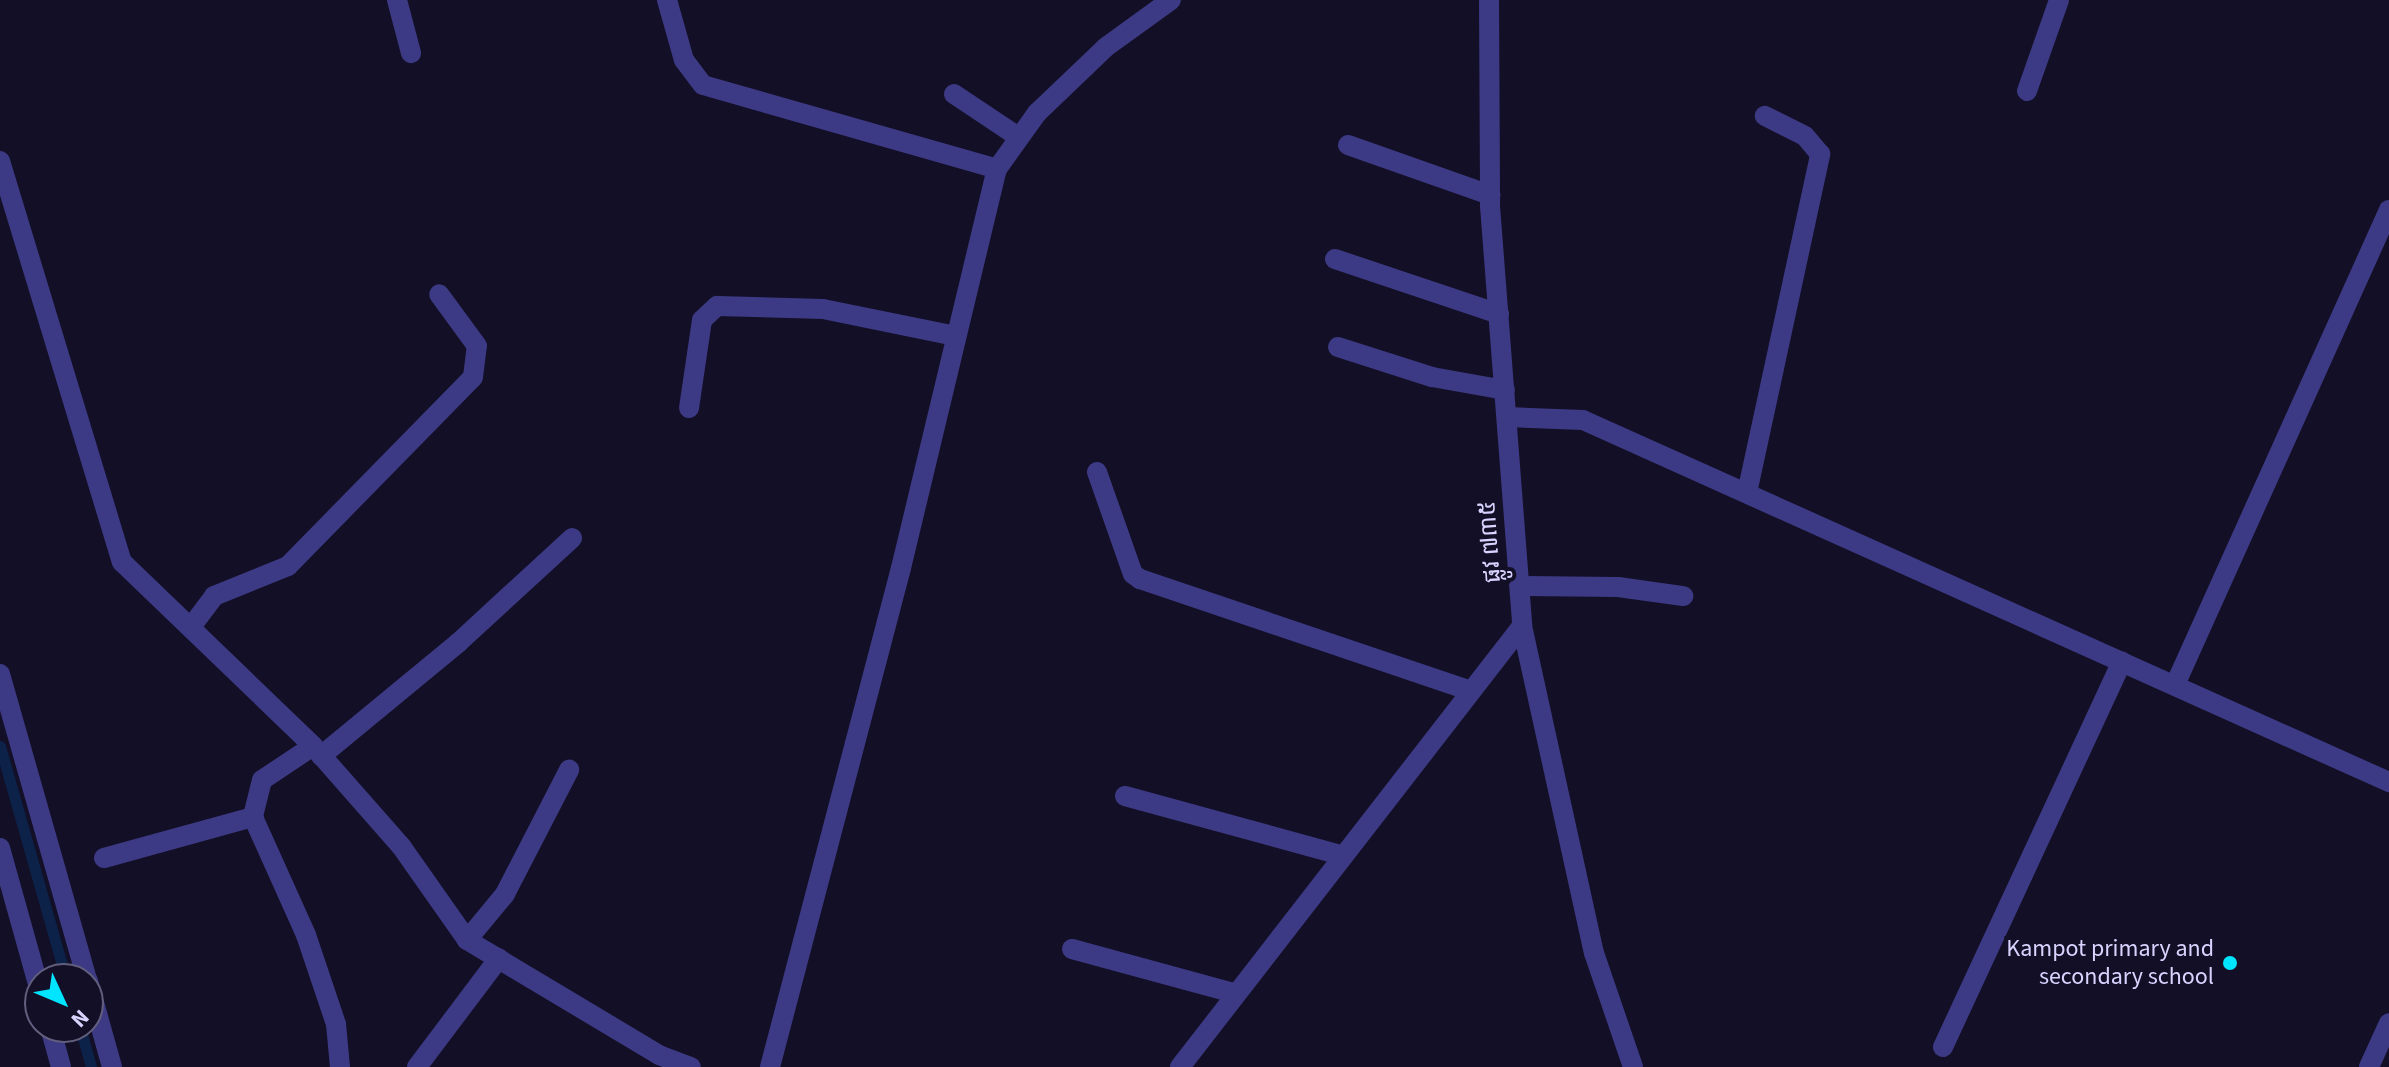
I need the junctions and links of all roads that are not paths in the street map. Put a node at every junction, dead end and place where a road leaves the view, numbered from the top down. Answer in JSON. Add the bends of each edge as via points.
{"nodes":[{"id":1,"x":397,"y":0,"type":"edge"},
{"id":2,"x":667,"y":0,"type":"edge"},
{"id":3,"x":1171,"y":0,"type":"edge"},
{"id":4,"x":2059,"y":0,"type":"edge"},
{"id":5,"x":1485,"y":2,"type":"edge"},
{"id":6,"x":411,"y":53,"type":"dead end"},
{"id":7,"x":2027,"y":91,"type":"dead end"},
{"id":8,"x":954,"y":94,"type":"dead end"},
{"id":9,"x":1765,"y":116,"type":"dead end"},
{"id":10,"x":1017,"y":136,"type":"junction"},
{"id":11,"x":1348,"y":145,"type":"dead end"},
{"id":12,"x":0,"y":161,"type":"edge"},
{"id":13,"x":997,"y":169,"type":"junction"},
{"id":14,"x":1490,"y":195,"type":"junction"},
{"id":15,"x":2389,"y":210,"type":"edge"},
{"id":16,"x":1335,"y":259,"type":"dead end"},
{"id":17,"x":439,"y":294,"type":"dead end"},
{"id":18,"x":1499,"y":314,"type":"junction"},
{"id":19,"x":956,"y":336,"type":"junction"},
{"id":20,"x":1338,"y":347,"type":"dead end"},
{"id":21,"x":1505,"y":390,"type":"junction"},
{"id":22,"x":689,"y":408,"type":"dead end"},
{"id":23,"x":1507,"y":417,"type":"junction"},
{"id":24,"x":1097,"y":472,"type":"dead end"},
{"id":25,"x":1747,"y":493,"type":"junction"},
{"id":26,"x":572,"y":538,"type":"dead end"},
{"id":27,"x":1520,"y":586,"type":"junction"},
{"id":28,"x":1683,"y":596,"type":"dead end"},
{"id":29,"x":1522,"y":626,"type":"junction"},
{"id":30,"x":191,"y":627,"type":"junction"},
{"id":31,"x":2122,"y":662,"type":"junction"},
{"id":32,"x":0,"y":674,"type":"edge"},
{"id":33,"x":2175,"y":685,"type":"junction"},
{"id":34,"x":1470,"y":691,"type":"junction"},
{"id":35,"x":317,"y":751,"type":"junction"},
{"id":36,"x":569,"y":770,"type":"dead end"},
{"id":37,"x":2389,"y":782,"type":"edge"},
{"id":38,"x":1125,"y":796,"type":"dead end"},
{"id":39,"x":253,"y":817,"type":"junction"},
{"id":40,"x":0,"y":848,"type":"edge"},
{"id":41,"x":1341,"y":855,"type":"junction"},
{"id":42,"x":104,"y":858,"type":"dead end"},
{"id":43,"x":467,"y":940,"type":"junction"},
{"id":44,"x":1072,"y":949,"type":"dead end"},
{"id":45,"x":499,"y":958,"type":"junction"},
{"id":46,"x":32,"y":963,"type":"edge"},
{"id":47,"x":83,"y":963,"type":"edge"},
{"id":48,"x":1234,"y":993,"type":"junction"},
{"id":49,"x":2389,"y":1023,"type":"edge"},
{"id":50,"x":104,"y":1038,"type":"edge"},
{"id":51,"x":54,"y":1043,"type":"edge"},
{"id":52,"x":1943,"y":1047,"type":"dead end"},
{"id":53,"x":61,"y":1067,"type":"edge"},
{"id":54,"x":112,"y":1067,"type":"edge"},
{"id":55,"x":340,"y":1067,"type":"edge"},
{"id":56,"x":417,"y":1067,"type":"edge"},
{"id":57,"x":691,"y":1067,"type":"edge"},
{"id":58,"x":770,"y":1067,"type":"edge"},
{"id":59,"x":1180,"y":1067,"type":"edge"},
{"id":60,"x":1633,"y":1067,"type":"edge"},
{"id":61,"x":2369,"y":1067,"type":"edge"}],
"edges":[{"from":1,"to":6,"type":"street"},
{"from":2,"to":13,"type":"street","via":[[684,60],[703,85]]},
{"from":3,"to":10,"type":"street","via":[[1106,47]]},
{"from":4,"to":7,"type":"street"},
{"from":5,"to":14,"type":"street","name":"ផ្លូវ ៧៣៥"},
{"from":8,"to":10,"type":"street"},
{"from":9,"to":25,"type":"street","via":[[1805,136],[1820,154]]},
{"from":10,"to":13,"type":"street"},
{"from":11,"to":14,"type":"street"},
{"from":12,"to":30,"type":"street","via":[[112,542],[137,580]]},
{"from":13,"to":19,"type":"street"},
{"from":14,"to":18,"type":"street","name":"ផ្លូវ ៧៣៥"},
{"from":15,"to":33,"type":"street"},
{"from":16,"to":18,"type":"street"},
{"from":17,"to":30,"type":"street","via":[[477,346],[473,377],[288,566],[214,596]]},
{"from":18,"to":21,"type":"street","name":"ផ្លូវ ៧៣៥"},
{"from":19,"to":22,"type":"street","via":[[823,309],[717,306],[702,320]]},
{"from":19,"to":58,"type":"street"},
{"from":20,"to":21,"type":"street","via":[[1432,377]]},
{"from":21,"to":23,"type":"street","name":"ផ្លូវ ៧៣៥"},
{"from":23,"to":25,"type":"street","via":[[1583,420]]},
{"from":23,"to":27,"type":"street","name":"ផ្លូវ ៧៣៥"},
{"from":24,"to":34,"type":"street","via":[[1133,574],[1140,579]]},
{"from":25,"to":31,"type":"street"},
{"from":26,"to":35,"type":"street","via":[[458,643]]},
{"from":27,"to":28,"type":"street","via":[[1618,587]]},
{"from":27,"to":29,"type":"street","name":"ផ្លូវ ៧៣៥"},
{"from":29,"to":34,"type":"street"},
{"from":29,"to":60,"type":"street","name":"ផ្លូវ ៧៣៥","via":[[1594,953]]},
{"from":30,"to":35,"type":"street"},
{"from":31,"to":33,"type":"street"},
{"from":31,"to":52,"type":"street"},
{"from":32,"to":47,"type":"street"},
{"from":33,"to":37,"type":"street"},
{"from":34,"to":41,"type":"street"},
{"from":35,"to":39,"type":"street","via":[[262,780]]},
{"from":35,"to":43,"type":"street","via":[[401,846]]},
{"from":36,"to":43,"type":"street","via":[[505,894]]},
{"from":38,"to":41,"type":"street"},
{"from":39,"to":42,"type":"street"},
{"from":39,"to":55,"type":"street","via":[[306,935],[336,1024]]},
{"from":40,"to":46,"type":"street"},
{"from":41,"to":48,"type":"street"},
{"from":43,"to":45,"type":"street"},
{"from":44,"to":48,"type":"street"},
{"from":45,"to":56,"type":"street"},
{"from":45,"to":57,"type":"street","via":[[659,1055]]},
{"from":48,"to":59,"type":"street"},
{"from":49,"to":61,"type":"street"},
{"from":50,"to":54,"type":"street"},
{"from":51,"to":53,"type":"street"}]}
